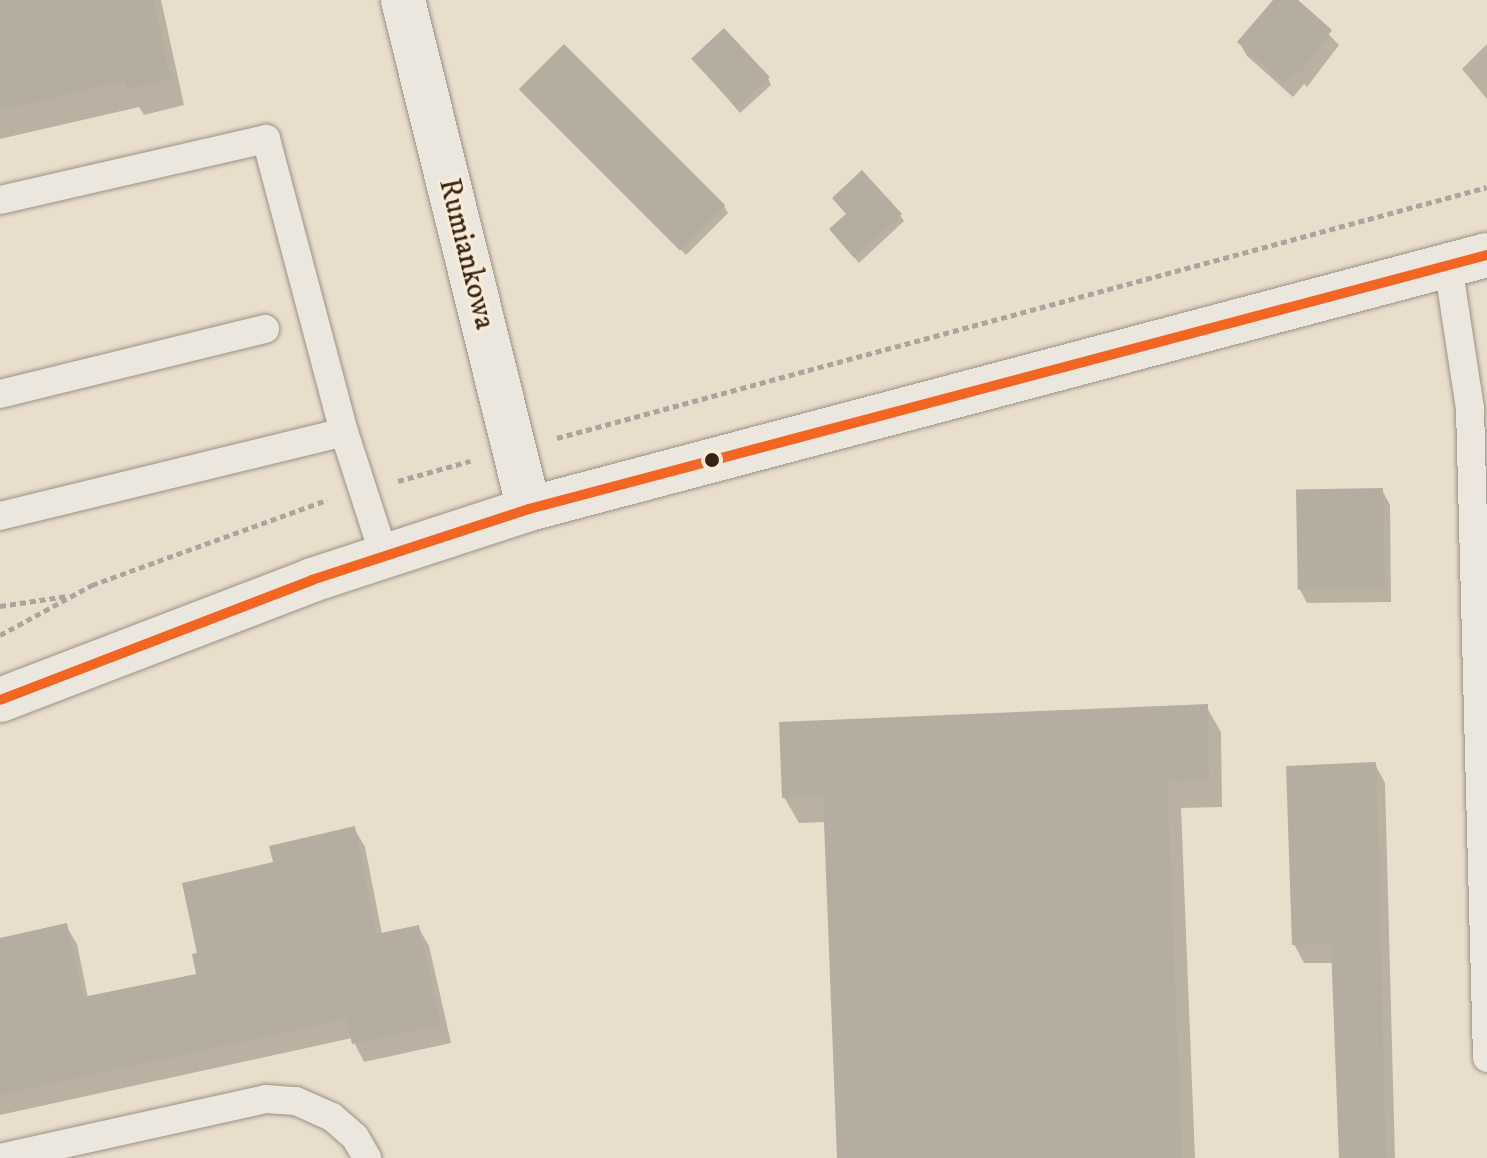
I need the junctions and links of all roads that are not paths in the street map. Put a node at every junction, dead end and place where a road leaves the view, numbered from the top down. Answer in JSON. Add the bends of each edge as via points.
{"nodes":[{"id":1,"x":403,"y":0,"type":"edge"},
{"id":2,"x":0,"y":200,"type":"edge"},
{"id":3,"x":1467,"y":260,"type":"edge"},
{"id":4,"x":265,"y":329,"type":"dead end"},
{"id":5,"x":0,"y":394,"type":"edge"},
{"id":6,"x":1478,"y":406,"type":"edge"},
{"id":7,"x":344,"y":432,"type":"junction"},
{"id":8,"x":529,"y":509,"type":"junction"},
{"id":9,"x":0,"y":516,"type":"edge"},
{"id":10,"x":384,"y":555,"type":"junction"},
{"id":11,"x":0,"y":700,"type":"edge"},
{"id":12,"x":1487,"y":1058,"type":"edge"},
{"id":13,"x":0,"y":1158,"type":"edge"},
{"id":14,"x":367,"y":1158,"type":"edge"}],
"edges":[{"from":1,"to":8,"type":"main road","name":"Rumiankowa"},
{"from":2,"to":7,"type":"lane","via":[[266,139]]},
{"from":3,"to":6,"type":"lane"},
{"from":3,"to":8,"type":"main road"},
{"from":4,"to":5,"type":"lane"},
{"from":6,"to":12,"type":"lane"},
{"from":7,"to":9,"type":"lane"},
{"from":7,"to":10,"type":"lane"},
{"from":8,"to":10,"type":"main road"},
{"from":10,"to":11,"type":"main road"},
{"from":13,"to":14,"type":"lane","via":[[266,1099],[296,1101],[332,1117],[355,1137]]}]}
